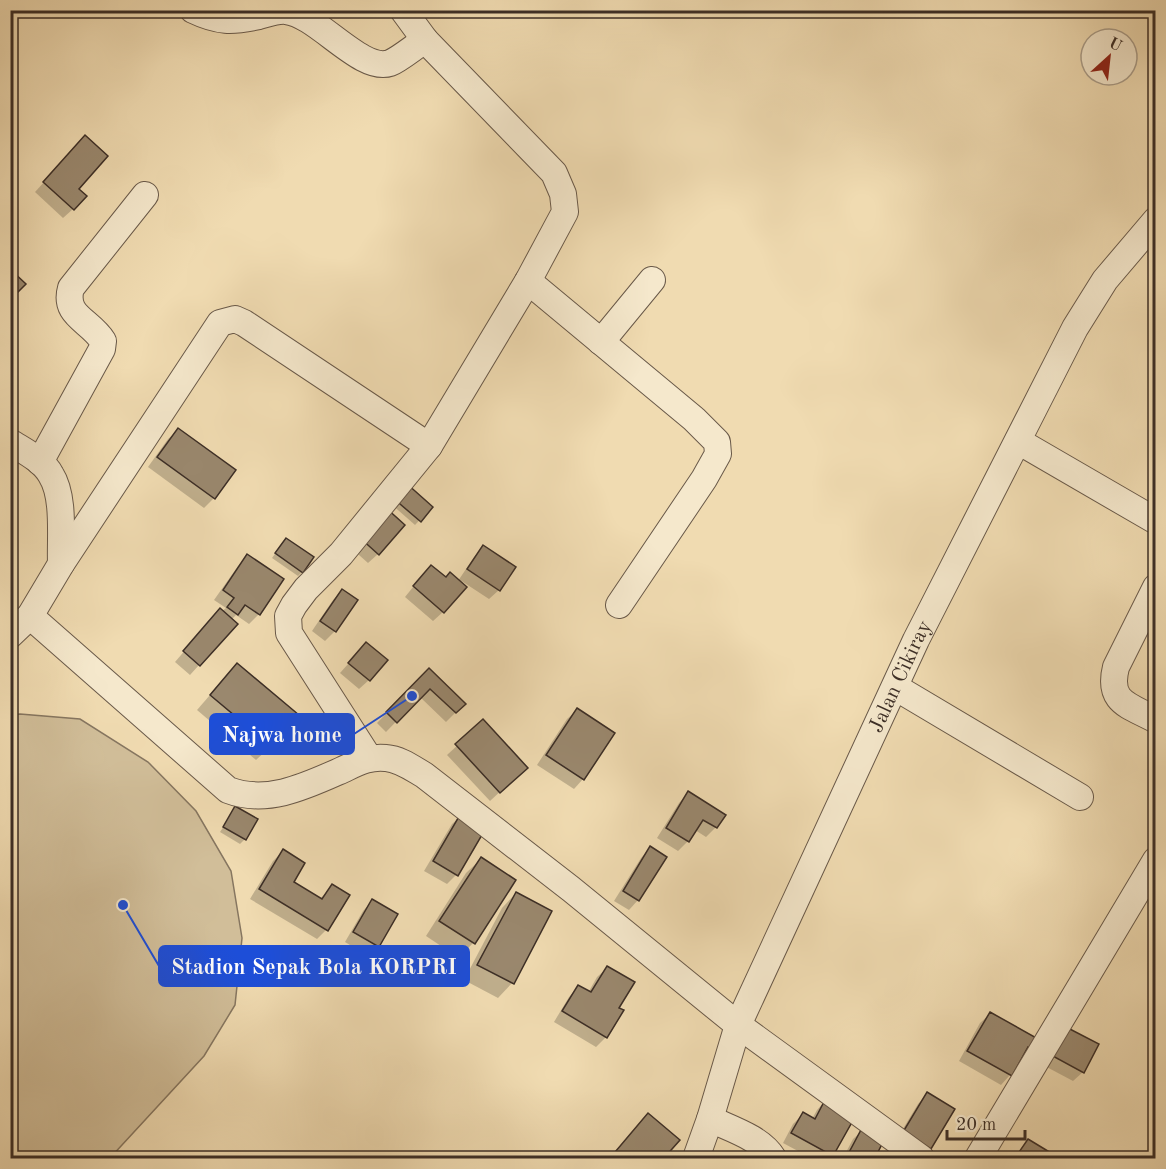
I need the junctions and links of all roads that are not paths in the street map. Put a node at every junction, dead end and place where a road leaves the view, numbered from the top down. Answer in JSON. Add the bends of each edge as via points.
{"nodes":[{"id":1,"x":193,"y":10,"type":"edge"},
{"id":2,"x":403,"y":10,"type":"edge"},
{"id":3,"x":425,"y":40,"type":"junction"},
{"id":4,"x":145,"y":195,"type":"dead end"},
{"id":5,"x":1155,"y":220,"type":"edge"},
{"id":6,"x":652,"y":280,"type":"dead end"},
{"id":7,"x":528,"y":281,"type":"junction"},
{"id":8,"x":601,"y":342,"type":"junction"},
{"id":9,"x":1018,"y":441,"type":"junction"},
{"id":10,"x":10,"y":442,"type":"edge"},
{"id":11,"x":429,"y":446,"type":"junction"},
{"id":12,"x":40,"y":462,"type":"junction"},
{"id":13,"x":1155,"y":521,"type":"edge"},
{"id":14,"x":61,"y":564,"type":"junction"},
{"id":15,"x":1155,"y":587,"type":"edge"},
{"id":16,"x":619,"y":605,"type":"dead end"},
{"id":17,"x":30,"y":616,"type":"junction"},
{"id":18,"x":10,"y":635,"type":"edge"},
{"id":19,"x":895,"y":687,"type":"junction"},
{"id":20,"x":1155,"y":720,"type":"edge"},
{"id":21,"x":369,"y":758,"type":"junction"},
{"id":22,"x":1080,"y":797,"type":"dead end"},
{"id":23,"x":1155,"y":860,"type":"edge"},
{"id":24,"x":738,"y":1025,"type":"junction"},
{"id":25,"x":710,"y":1119,"type":"junction"},
{"id":26,"x":696,"y":1158,"type":"edge"},
{"id":27,"x":773,"y":1158,"type":"edge"},
{"id":28,"x":921,"y":1158,"type":"edge"},
{"id":29,"x":978,"y":1158,"type":"edge"}],
"edges":[{"from":1,"to":3,"type":"street","via":[[221,21],[288,11],[367,60],[381,63],[390,63]]},
{"from":2,"to":3,"type":"street"},
{"from":3,"to":7,"type":"street","via":[[554,173],[560,184],[565,212]]},
{"from":4,"to":12,"type":"street","via":[[71,288],[71,309],[98,333],[102,349]]},
{"from":5,"to":9,"type":"street","name":"Jalan Cikiray","via":[[1088,306]]},
{"from":6,"to":8,"type":"street"},
{"from":7,"to":8,"type":"street"},
{"from":7,"to":11,"type":"street"},
{"from":8,"to":16,"type":"street","via":[[714,436],[719,448],[704,479]]},
{"from":9,"to":13,"type":"street"},
{"from":9,"to":19,"type":"street","name":"Jalan Cikiray"},
{"from":10,"to":12,"type":"street"},
{"from":11,"to":14,"type":"street","via":[[244,323],[227,320],[220,323]]},
{"from":11,"to":21,"type":"street","via":[[341,554],[306,589],[288,616],[289,633]]},
{"from":12,"to":14,"type":"street","via":[[59,492]]},
{"from":14,"to":17,"type":"street"},
{"from":15,"to":20,"type":"street","via":[[1113,679],[1113,690],[1121,701]]},
{"from":17,"to":18,"type":"street"},
{"from":17,"to":21,"type":"street","via":[[228,790],[253,797],[269,796],[313,784]]},
{"from":19,"to":22,"type":"street"},
{"from":19,"to":24,"type":"street","name":"Jalan Cikiray"},
{"from":21,"to":24,"type":"street","via":[[388,758],[424,775]]},
{"from":23,"to":29,"type":"street"},
{"from":24,"to":25,"type":"street","name":"Jalan Cikiray"},
{"from":24,"to":28,"type":"street"},
{"from":25,"to":26,"type":"street","name":"Jalan Cikiray"},
{"from":25,"to":27,"type":"street","via":[[757,1142]]}]}
